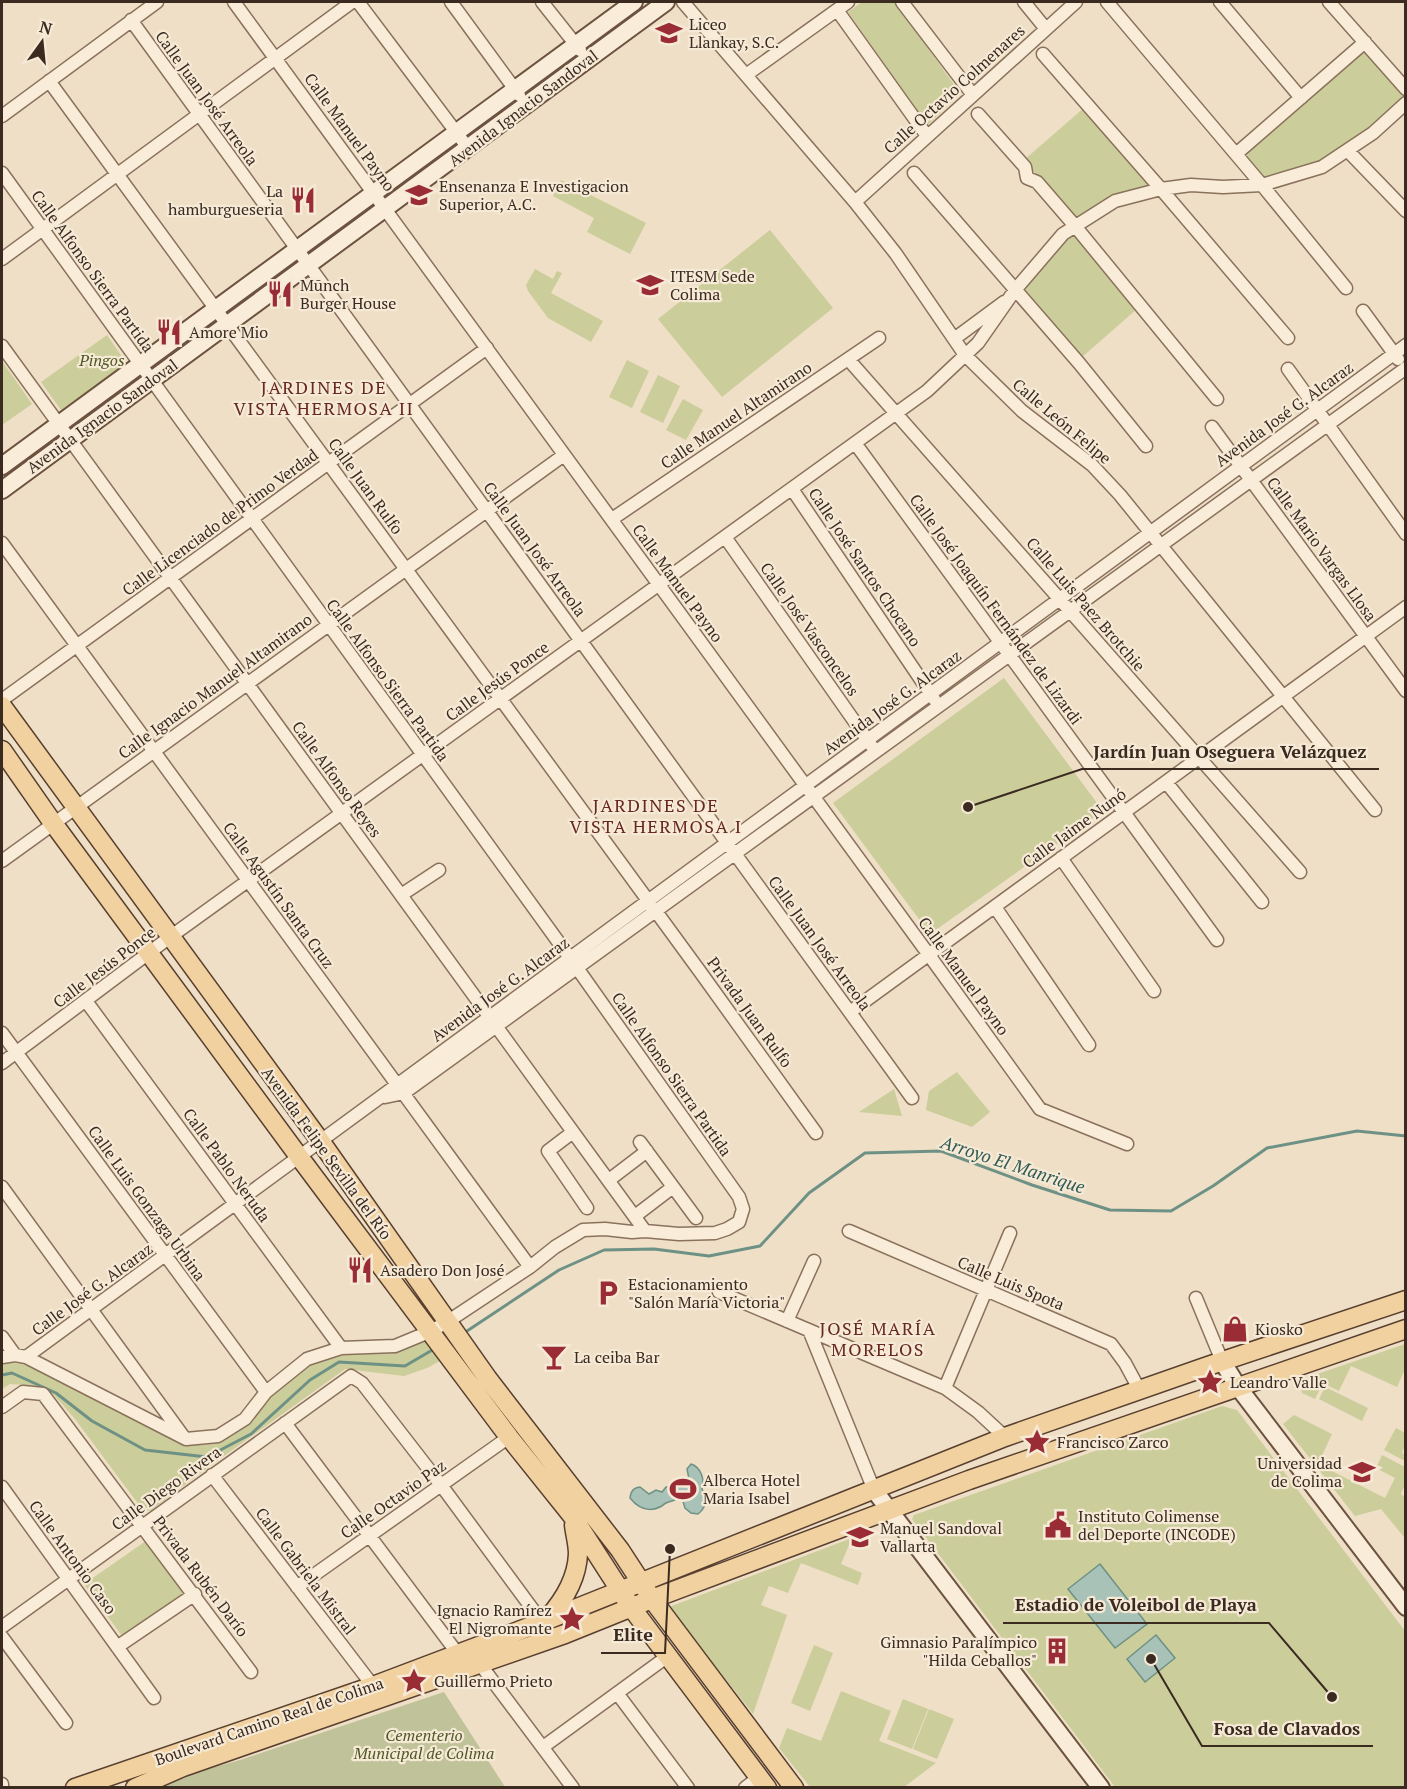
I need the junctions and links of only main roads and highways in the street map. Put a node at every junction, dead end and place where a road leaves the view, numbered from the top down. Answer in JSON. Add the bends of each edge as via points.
{"nodes":[{"id":1,"x":634,"y":2,"type":"edge"},
{"id":2,"x":666,"y":2,"type":"edge"},
{"id":3,"x":2,"y":466,"type":"edge"},
{"id":4,"x":2,"y":490,"type":"edge"},
{"id":5,"x":2,"y":706,"type":"edge"},
{"id":6,"x":2,"y":750,"type":"edge"},
{"id":7,"x":1406,"y":1300,"type":"edge"},
{"id":8,"x":1384,"y":1307,"type":"junction"},
{"id":9,"x":1400,"y":1331,"type":"edge"},
{"id":10,"x":1222,"y":1361,"type":"junction"},
{"id":11,"x":1238,"y":1387,"type":"junction"},
{"id":12,"x":1051,"y":1422,"type":"junction"},
{"id":13,"x":1060,"y":1448,"type":"junction"},
{"id":14,"x":874,"y":1490,"type":"junction"},
{"id":15,"x":889,"y":1510,"type":"junction"},
{"id":16,"x":573,"y":1517,"type":"junction"},
{"id":17,"x":620,"y":1550,"type":"junction"},
{"id":18,"x":719,"y":1551,"type":"junction"},
{"id":19,"x":641,"y":1582,"type":"junction"},
{"id":20,"x":620,"y":1590,"type":"junction"},
{"id":21,"x":652,"y":1599,"type":"junction"},
{"id":22,"x":631,"y":1607,"type":"junction"},
{"id":23,"x":1406,"y":1607,"type":"edge"},
{"id":24,"x":544,"y":1621,"type":"junction"},
{"id":25,"x":568,"y":1632,"type":"junction"},
{"id":26,"x":654,"y":1638,"type":"junction"},
{"id":27,"x":764,"y":1748,"type":"junction"},
{"id":28,"x":747,"y":1761,"type":"junction"},
{"id":29,"x":757,"y":1784,"type":"edge"},
{"id":30,"x":75,"y":1788,"type":"edge"},
{"id":31,"x":135,"y":1788,"type":"edge"},
{"id":32,"x":794,"y":1788,"type":"edge"},
{"id":33,"x":1101,"y":1788,"type":"edge"}],
"edges":[{"from":1,"to":3,"type":"main road","name":"Avenida Ignacio Sandoval"},
{"from":2,"to":4,"type":"main road","name":"Avenida Ignacio Sandoval"},
{"from":5,"to":17,"type":"main road","name":"Avenida Felipe Sevilla del Río","via":[[321,1142],[464,1346]]},
{"from":6,"to":16,"type":"main road","name":"Avenida Felipe Sevilla del Río","via":[[300,1158]]},
{"from":7,"to":8,"type":"main road","name":"Boulevard Camino Real de Colima"},
{"from":8,"to":9,"type":"main road"},
{"from":8,"to":10,"type":"main road","name":"Boulevard Camino Real de Colima"},
{"from":9,"to":11,"type":"main road","name":"Boulevard Camino Real de Colima"},
{"from":10,"to":11,"type":"main road"},
{"from":10,"to":12,"type":"main road","name":"Boulevard Camino Real de Colima"},
{"from":11,"to":13,"type":"main road","name":"Boulevard Camino Real de Colima"},
{"from":11,"to":23,"type":"main road"},
{"from":12,"to":13,"type":"main road"},
{"from":12,"to":14,"type":"main road","name":"Boulevard Camino Real de Colima"},
{"from":13,"to":15,"type":"main road","name":"Boulevard Camino Real de Colima"},
{"from":14,"to":15,"type":"main road"},
{"from":14,"to":18,"type":"main road","name":"Boulevard Camino Real de Colima"},
{"from":15,"to":21,"type":"main road","name":"Boulevard Camino Real de Colima"},
{"from":15,"to":33,"type":"main road"},
{"from":16,"to":20,"type":"main road","name":"Avenida Felipe Sevilla del Río"},
{"from":16,"to":24,"type":"main road","via":[[577,1567],[563,1601]]},
{"from":17,"to":18,"type":"main road","via":[[633,1560],[661,1565]]},
{"from":17,"to":19,"type":"main road","name":"Avenida Felipe Sevilla del Río"},
{"from":18,"to":19,"type":"main road","name":"Boulevard Camino Real de Colima"},
{"from":19,"to":20,"type":"main road","name":"Boulevard Camino Real de Colima"},
{"from":19,"to":21,"type":"main road","name":"Avenida Felipe Sevilla del Río"},
{"from":20,"to":22,"type":"main road","name":"Avenida Felipe Sevilla del Río"},
{"from":20,"to":24,"type":"main road","name":"Boulevard Camino Real de Colima"},
{"from":21,"to":22,"type":"main road","name":"Boulevard Camino Real de Colima"},
{"from":21,"to":27,"type":"main road","name":"Avenida Felipe Sevilla del Río"},
{"from":22,"to":25,"type":"main road","name":"Boulevard Camino Real de Colima"},
{"from":22,"to":26,"type":"main road","name":"Avenida Felipe Sevilla del Río"},
{"from":24,"to":30,"type":"main road","name":"Boulevard Camino Real de Colima","via":[[373,1686]]},
{"from":25,"to":26,"type":"main road","via":[[612,1623]]},
{"from":25,"to":31,"type":"main road","name":"Boulevard Camino Real de Colima","via":[[183,1767]]},
{"from":26,"to":28,"type":"main road","name":"Avenida Felipe Sevilla del Río"},
{"from":27,"to":28,"type":"main road"},
{"from":27,"to":32,"type":"main road","name":"Avenida Felipe Sevilla del Río"},
{"from":28,"to":29,"type":"main road","name":"Avenida Felipe Sevilla del Río"}]}
